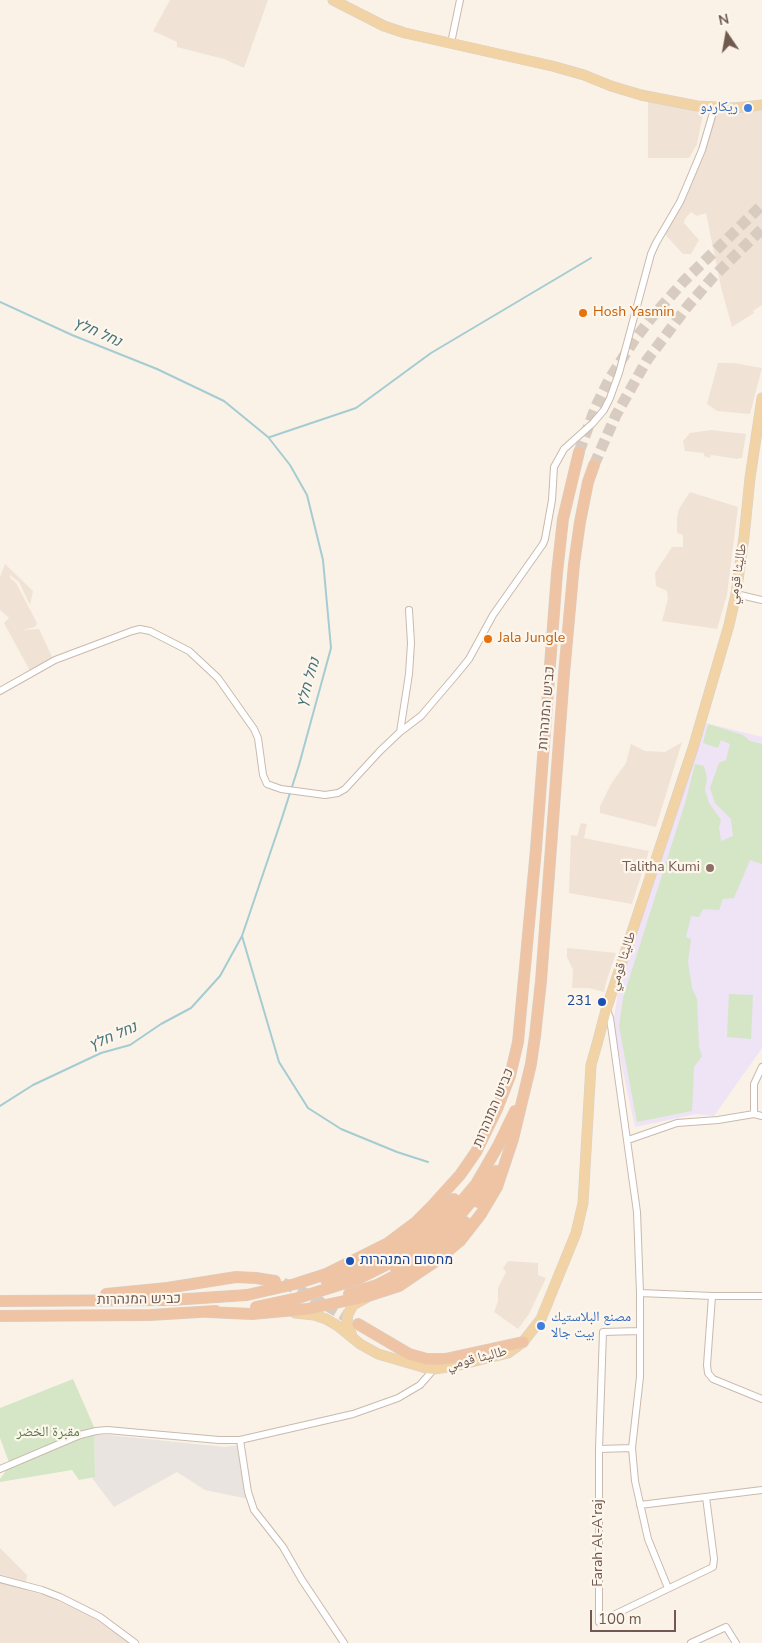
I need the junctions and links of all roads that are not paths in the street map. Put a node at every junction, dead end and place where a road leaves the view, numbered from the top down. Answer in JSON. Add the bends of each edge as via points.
{"nodes":[{"id":1,"x":333,"y":0,"type":"edge"},
{"id":2,"x":460,"y":0,"type":"edge"},
{"id":3,"x":451,"y":43,"type":"junction"},
{"id":4,"x":762,"y":105,"type":"edge"},
{"id":5,"x":715,"y":106,"type":"junction"},
{"id":6,"x":762,"y":398,"type":"edge"},
{"id":7,"x":579,"y":452,"type":"tunnel mouth"},
{"id":8,"x":594,"y":465,"type":"tunnel mouth"},
{"id":9,"x":736,"y":594,"type":"junction"},
{"id":10,"x":762,"y":600,"type":"edge"},
{"id":11,"x":409,"y":610,"type":"dead end"},
{"id":12,"x":0,"y":692,"type":"edge"},
{"id":13,"x":400,"y":732,"type":"junction"},
{"id":14,"x":606,"y":1010,"type":"junction"},
{"id":15,"x":762,"y":1066,"type":"edge"},
{"id":16,"x":521,"y":1100,"type":"junction"},
{"id":17,"x":754,"y":1114,"type":"junction"},
{"id":18,"x":762,"y":1116,"type":"edge"},
{"id":19,"x":628,"y":1140,"type":"junction"},
{"id":20,"x":451,"y":1219,"type":"junction"},
{"id":21,"x":275,"y":1281,"type":"tunnel mouth"},
{"id":22,"x":640,"y":1293,"type":"junction"},
{"id":23,"x":368,"y":1296,"type":"junction"},
{"id":24,"x":712,"y":1296,"type":"junction"},
{"id":25,"x":762,"y":1296,"type":"edge"},
{"id":26,"x":0,"y":1301,"type":"edge"},
{"id":27,"x":28,"y":1301,"type":"junction"},
{"id":28,"x":208,"y":1312,"type":"junction"},
{"id":29,"x":246,"y":1314,"type":"junction"},
{"id":30,"x":0,"y":1316,"type":"edge"},
{"id":31,"x":358,"y":1324,"type":"tunnel mouth"},
{"id":32,"x":639,"y":1331,"type":"junction"},
{"id":33,"x":352,"y":1337,"type":"junction"},
{"id":34,"x":523,"y":1342,"type":"junction"},
{"id":35,"x":434,"y":1368,"type":"junction"},
{"id":36,"x":762,"y":1399,"type":"edge"},
{"id":37,"x":240,"y":1440,"type":"junction"},
{"id":38,"x":632,"y":1448,"type":"junction"},
{"id":39,"x":599,"y":1449,"type":"junction"},
{"id":40,"x":0,"y":1469,"type":"edge"},
{"id":41,"x":762,"y":1490,"type":"edge"},
{"id":42,"x":706,"y":1497,"type":"junction"},
{"id":43,"x":640,"y":1505,"type":"junction"},
{"id":44,"x":0,"y":1579,"type":"edge"},
{"id":45,"x":668,"y":1588,"type":"junction"},
{"id":46,"x":135,"y":1643,"type":"edge"},
{"id":47,"x":344,"y":1643,"type":"edge"},
{"id":48,"x":691,"y":1643,"type":"edge"},
{"id":49,"x":736,"y":1643,"type":"edge"}],
"edges":[{"from":1,"to":3,"type":"main road","via":[[384,26]]},
{"from":2,"to":3,"type":"street"},
{"from":3,"to":5,"type":"main road","via":[[552,66],[640,95],[697,106]]},
{"from":4,"to":5,"type":"main road"},
{"from":5,"to":13,"type":"street","via":[[686,188],[652,254],[610,398],[593,423],[564,449],[554,467],[552,500],[543,544],[493,615],[469,659],[421,716]]},
{"from":6,"to":9,"type":"main road","name":"طاليثا قومي"},
{"from":7,"to":20,"type":"highway","name":"כביש המנהרות","via":[[563,519],[518,1042],[483,1157]]},
{"from":8,"to":16,"type":"highway","name":"כביש המנהרות","via":[[588,482],[574,564],[541,981],[531,1064]]},
{"from":9,"to":10,"type":"street"},
{"from":9,"to":14,"type":"main road","name":"طاليثا قومي","via":[[693,748]]},
{"from":11,"to":13,"type":"street","via":[[409,674]]},
{"from":12,"to":13,"type":"street","via":[[54,660],[140,630],[150,631],[189,651],[218,678],[254,729],[267,784],[308,793],[338,793],[346,789]]},
{"from":14,"to":19,"type":"street","via":[[610,1018]]},
{"from":14,"to":34,"type":"main road","name":"طاليثا قومي","via":[[591,1065],[583,1203],[576,1233],[541,1318]]},
{"from":15,"to":17,"type":"street","via":[[754,1084]]},
{"from":16,"to":20,"type":"highway","via":[[476,1184]]},
{"from":16,"to":20,"type":"highway","via":[[517,1121],[493,1179],[471,1214]]},
{"from":17,"to":18,"type":"street"},
{"from":17,"to":19,"type":"street","via":[[677,1123]]},
{"from":19,"to":22,"type":"street","via":[[637,1212]]},
{"from":20,"to":23,"type":"highway","via":[[450,1250],[399,1286]]},
{"from":20,"to":27,"type":"highway","name":"כביש המנהרות","via":[[345,1275],[293,1288],[172,1300]]},
{"from":20,"to":28,"type":"highway","via":[[384,1266],[358,1279],[262,1306]]},
{"from":20,"to":29,"type":"highway","via":[[440,1236],[418,1254],[360,1284],[340,1292]]},
{"from":21,"to":27,"type":"highway","via":[[236,1277],[167,1288]]},
{"from":22,"to":24,"type":"street"},
{"from":22,"to":32,"type":"street"},
{"from":23,"to":29,"type":"highway","via":[[307,1309]]},
{"from":23,"to":33,"type":"main road","via":[[353,1305],[348,1314]]},
{"from":24,"to":25,"type":"street"},
{"from":24,"to":36,"type":"street","via":[[708,1373],[713,1379]]},
{"from":26,"to":27,"type":"highway","name":"כביש המנהרות"},
{"from":28,"to":29,"type":"highway"},
{"from":28,"to":30,"type":"highway","name":"כביש המנהרות"},
{"from":29,"to":33,"type":"main road","name":"طاليثا قومي","via":[[314,1315],[326,1319]]},
{"from":31,"to":34,"type":"highway","via":[[409,1354],[435,1360]]},
{"from":32,"to":38,"type":"street","via":[[640,1377]]},
{"from":32,"to":39,"type":"street","name":"Farah Al-A'raj","via":[[603,1332]]},
{"from":33,"to":35,"type":"main road","name":"طاليثا قومي","via":[[378,1354]]},
{"from":34,"to":35,"type":"main road","name":"طاليثا قومي","via":[[499,1356]]},
{"from":35,"to":37,"type":"street","via":[[420,1385],[398,1398],[354,1414]]},
{"from":37,"to":40,"type":"street","via":[[96,1431]]},
{"from":37,"to":47,"type":"street","via":[[254,1510],[283,1547]]},
{"from":38,"to":39,"type":"street"},
{"from":38,"to":43,"type":"street"},
{"from":39,"to":45,"type":"street","name":"Farah Al-A'raj","via":[[598,1622]]},
{"from":41,"to":42,"type":"street"},
{"from":42,"to":43,"type":"street"},
{"from":42,"to":45,"type":"street","name":"Farah Al-A'raj","via":[[713,1567]]},
{"from":43,"to":45,"type":"street","via":[[648,1539]]},
{"from":44,"to":46,"type":"street","via":[[60,1597],[100,1618]]},
{"from":48,"to":49,"type":"street","via":[[726,1627]]}]}
